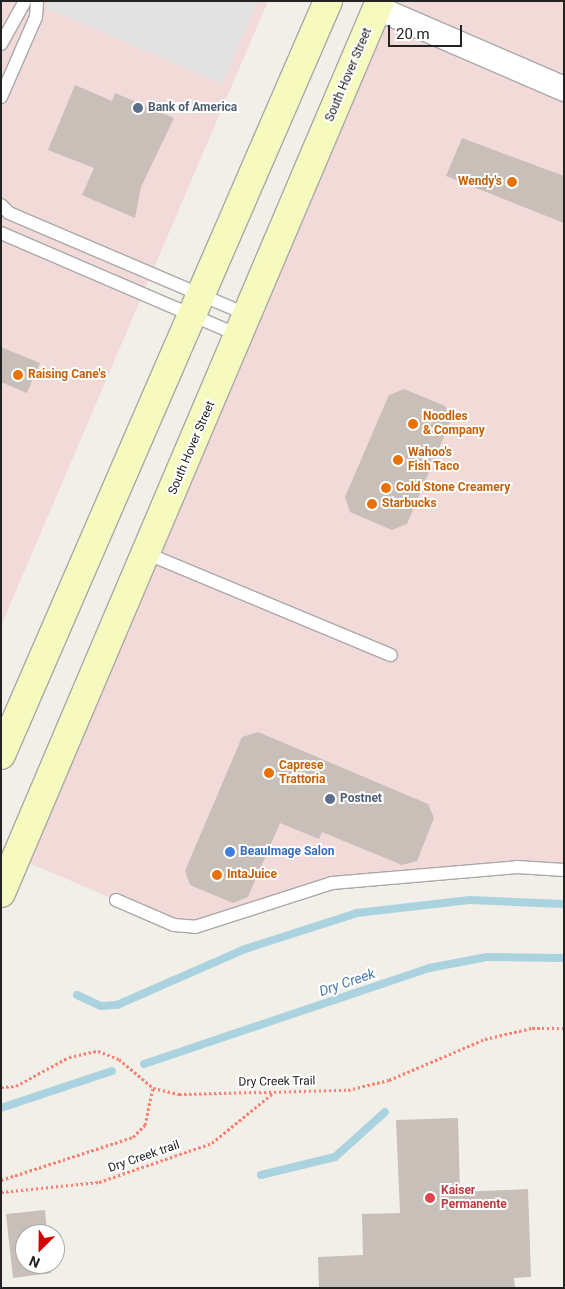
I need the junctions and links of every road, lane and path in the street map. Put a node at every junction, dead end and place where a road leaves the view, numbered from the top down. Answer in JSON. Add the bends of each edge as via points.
{"nodes":[{"id":1,"x":25,"y":1,"type":"edge"},
{"id":2,"x":37,"y":1,"type":"edge"},
{"id":3,"x":328,"y":1,"type":"edge"},
{"id":4,"x":373,"y":4,"type":"edge"},
{"id":5,"x":1,"y":44,"type":"edge"},
{"id":6,"x":564,"y":89,"type":"edge"},
{"id":7,"x":1,"y":97,"type":"edge"},
{"id":8,"x":1,"y":205,"type":"edge"},
{"id":9,"x":1,"y":234,"type":"edge"},
{"id":10,"x":195,"y":305,"type":"junction"},
{"id":11,"x":244,"y":326,"type":"junction"},
{"id":12,"x":148,"y":554,"type":"junction"},
{"id":13,"x":391,"y":655,"type":"dead end"},
{"id":14,"x":2,"y":752,"type":"edge"},
{"id":15,"x":564,"y":870,"type":"edge"},
{"id":16,"x":1,"y":893,"type":"edge"},
{"id":17,"x":116,"y":900,"type":"dead end"},
{"id":18,"x":564,"y":1028,"type":"edge"},
{"id":19,"x":1,"y":1087,"type":"edge"},
{"id":20,"x":153,"y":1088,"type":"junction"},
{"id":21,"x":273,"y":1093,"type":"junction"},
{"id":22,"x":1,"y":1180,"type":"edge"},
{"id":23,"x":1,"y":1192,"type":"edge"}],
"edges":[{"from":1,"to":5,"type":"lane"},
{"from":2,"to":7,"type":"lane","via":[[36,17]]},
{"from":3,"to":10,"type":"main road"},
{"from":4,"to":6,"type":"street"},
{"from":4,"to":11,"type":"main road","name":"South Hover Street"},
{"from":8,"to":10,"type":"lane","via":[[9,213]]},
{"from":9,"to":10,"type":"lane"},
{"from":10,"to":11,"type":"lane"},
{"from":10,"to":11,"type":"lane"},
{"from":10,"to":14,"type":"main road"},
{"from":11,"to":12,"type":"main road","name":"South Hover Street"},
{"from":12,"to":13,"type":"lane"},
{"from":12,"to":16,"type":"main road","name":"South Hover Street"},
{"from":15,"to":17,"type":"lane","via":[[517,867],[332,883],[195,927],[174,925]]},
{"from":18,"to":21,"type":"path","name":"Dry Creek Trail","via":[[525,1029],[485,1039],[356,1089]]},
{"from":19,"to":20,"type":"path","name":"Dry Creek Trail","via":[[16,1086],[69,1057],[98,1051],[119,1059]]},
{"from":20,"to":21,"type":"path","name":"Dry Creek Trail","via":[[179,1094]]},
{"from":20,"to":22,"type":"path","name":"Dry Creek trail","via":[[145,1124],[133,1137]]},
{"from":21,"to":23,"type":"path","name":"Dry Creek trail","via":[[212,1142],[98,1182]]}]}
